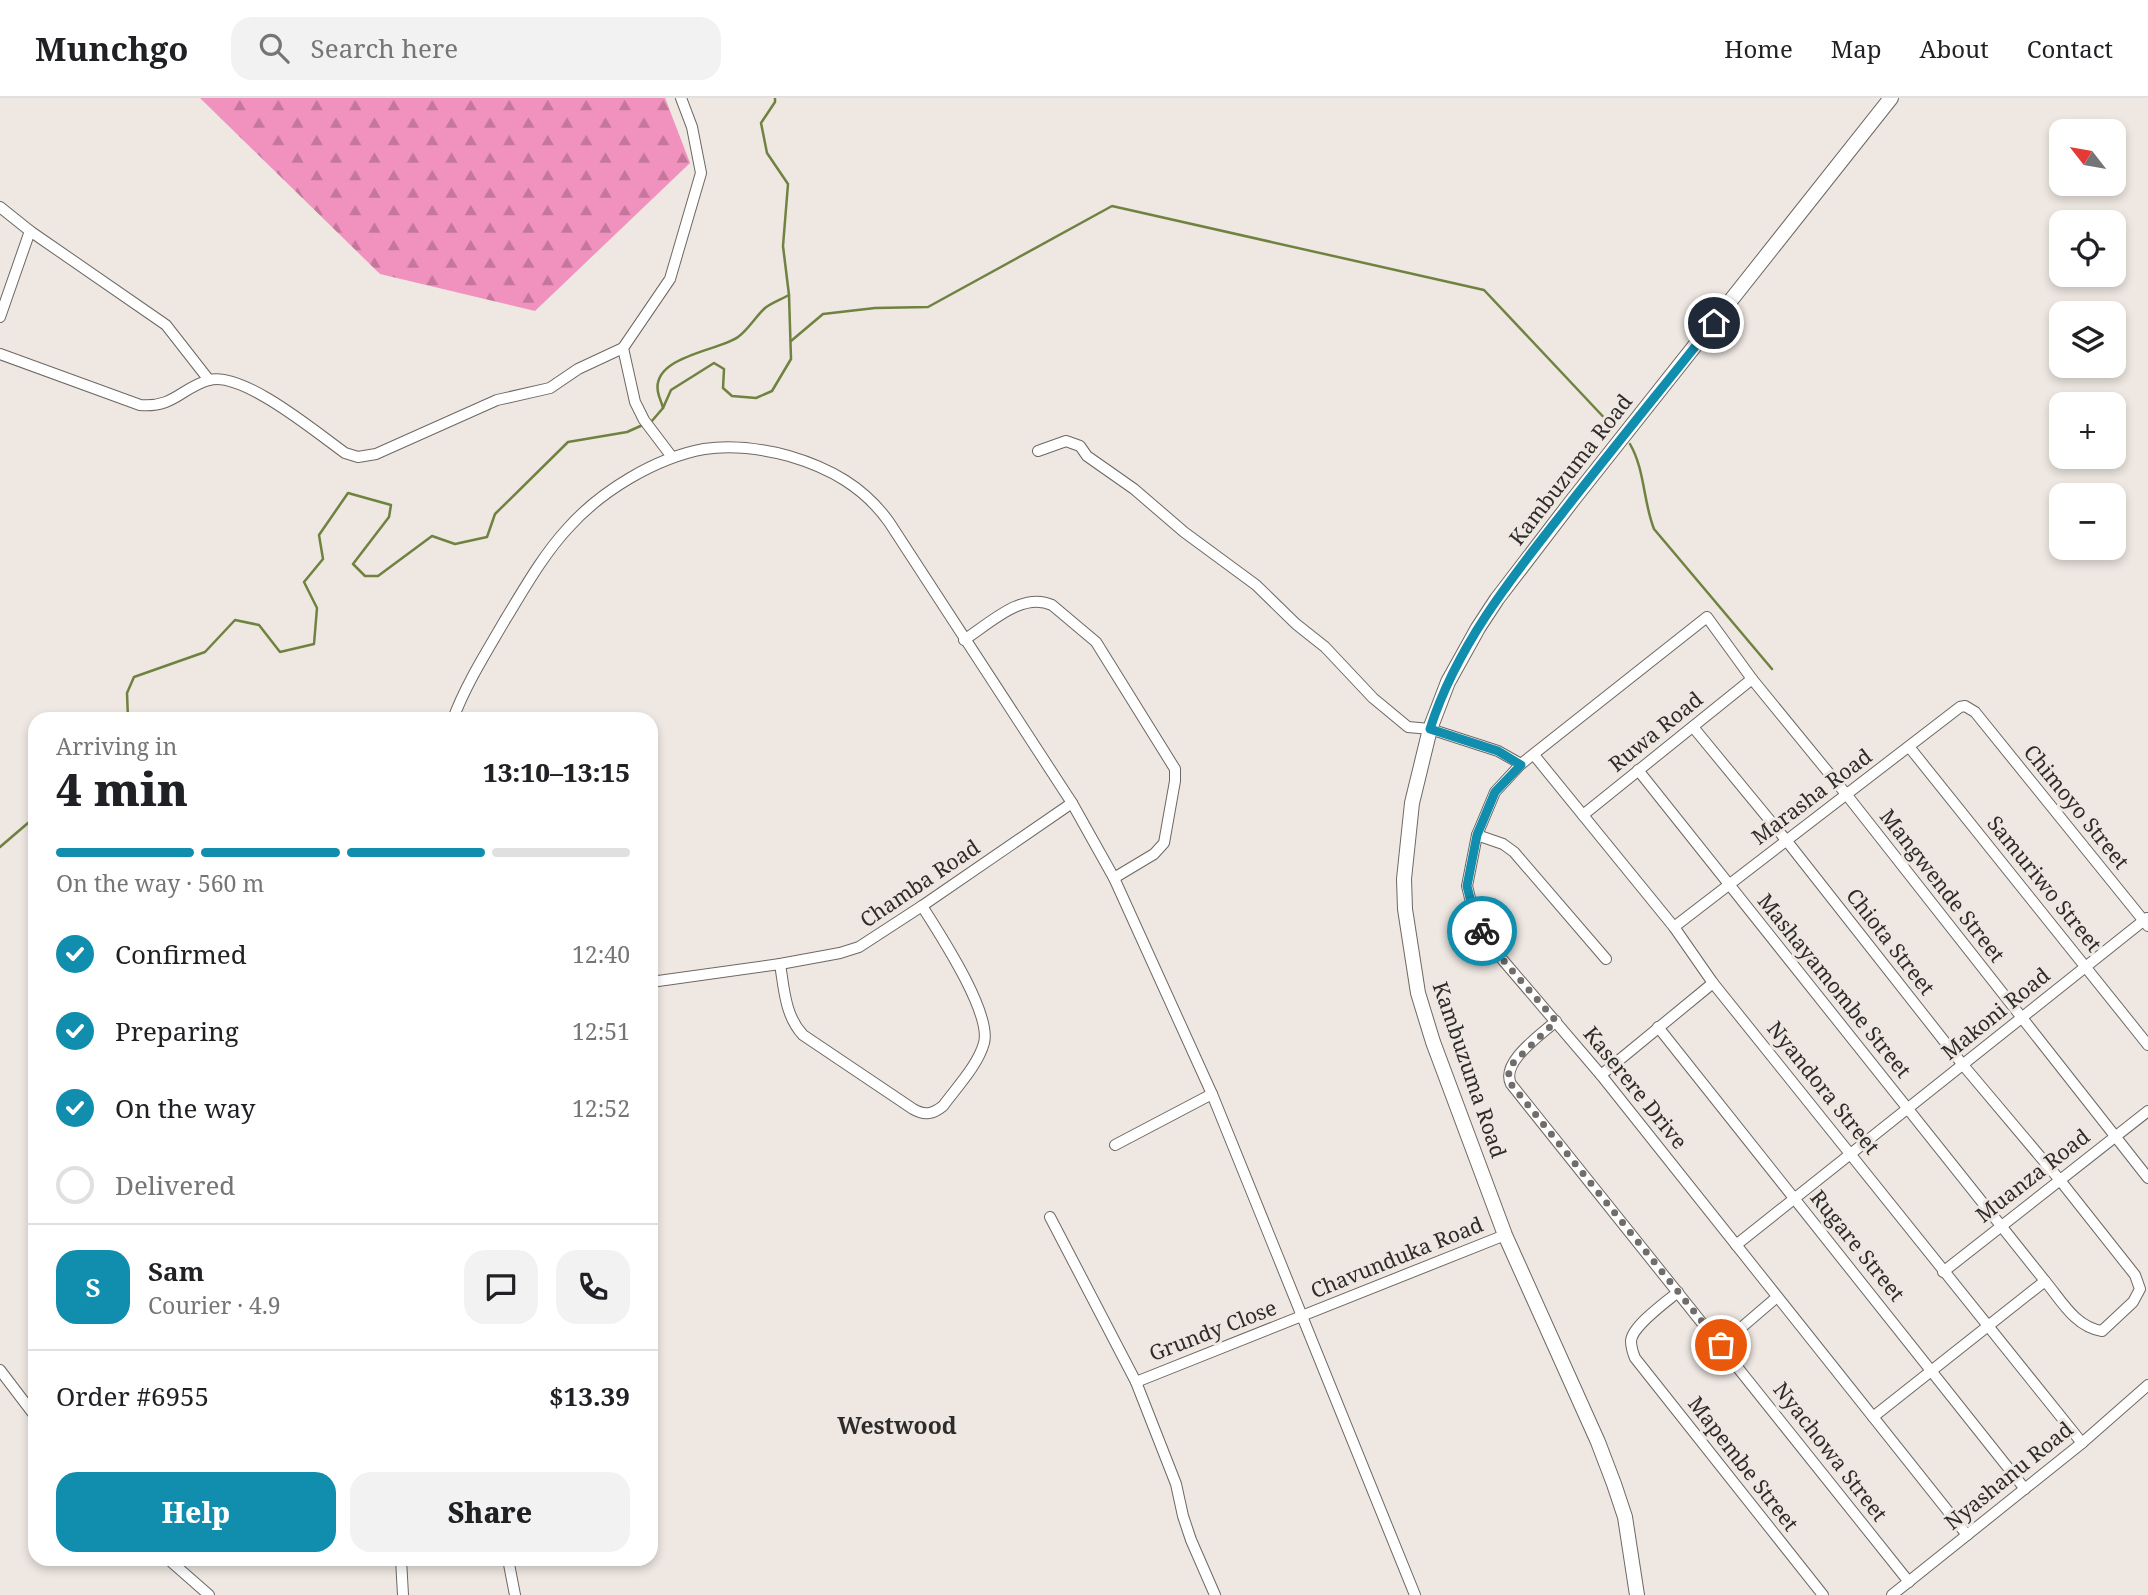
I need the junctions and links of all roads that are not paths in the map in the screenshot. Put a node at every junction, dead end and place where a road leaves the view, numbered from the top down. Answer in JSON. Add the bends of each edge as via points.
{"nodes":[{"id":1,"x":681,"y":98,"type":"edge"},
{"id":2,"x":1891,"y":98,"type":"edge"},
{"id":3,"x":0,"y":207,"type":"edge"},
{"id":4,"x":30,"y":231,"type":"junction"},
{"id":5,"x":0,"y":317,"type":"edge"},
{"id":6,"x":623,"y":348,"type":"junction"},
{"id":7,"x":0,"y":354,"type":"edge"},
{"id":8,"x":209,"y":380,"type":"junction"},
{"id":9,"x":1038,"y":451,"type":"dead end"},
{"id":10,"x":672,"y":457,"type":"junction"},
{"id":11,"x":1707,"y":617,"type":"joint"},
{"id":12,"x":964,"y":640,"type":"junction"},
{"id":13,"x":1752,"y":679,"type":"junction"},
{"id":14,"x":456,"y":712,"type":"edge"},
{"id":15,"x":1975,"y":712,"type":"joint"},
{"id":16,"x":1693,"y":727,"type":"junction"},
{"id":17,"x":1430,"y":729,"type":"junction"},
{"id":18,"x":1910,"y":748,"type":"junction"},
{"id":19,"x":1534,"y":755,"type":"junction"},
{"id":20,"x":1521,"y":765,"type":"junction"},
{"id":21,"x":1638,"y":770,"type":"junction"},
{"id":22,"x":1846,"y":793,"type":"junction"},
{"id":23,"x":1072,"y":803,"type":"junction"},
{"id":24,"x":1583,"y":815,"type":"junction"},
{"id":25,"x":1477,"y":835,"type":"junction"},
{"id":26,"x":1786,"y":840,"type":"junction"},
{"id":27,"x":1114,"y":878,"type":"junction"},
{"id":28,"x":1729,"y":886,"type":"junction"},
{"id":29,"x":922,"y":906,"type":"junction"},
{"id":30,"x":2146,"y":921,"type":"edge"},
{"id":31,"x":1674,"y":927,"type":"junction"},
{"id":32,"x":1606,"y":959,"type":"dead end"},
{"id":33,"x":779,"y":964,"type":"junction"},
{"id":34,"x":2085,"y":967,"type":"junction"},
{"id":35,"x":658,"y":981,"type":"edge"},
{"id":36,"x":1713,"y":983,"type":"junction"},
{"id":37,"x":2021,"y":1019,"type":"junction"},
{"id":38,"x":1556,"y":1021,"type":"junction"},
{"id":39,"x":1658,"y":1027,"type":"junction"},
{"id":40,"x":2148,"y":1045,"type":"edge"},
{"id":41,"x":1963,"y":1065,"type":"junction"},
{"id":42,"x":1601,"y":1074,"type":"junction"},
{"id":43,"x":1212,"y":1094,"type":"junction"},
{"id":44,"x":1908,"y":1110,"type":"junction"},
{"id":45,"x":2148,"y":1111,"type":"edge"},
{"id":46,"x":2116,"y":1137,"type":"junction"},
{"id":47,"x":1115,"y":1145,"type":"dead end"},
{"id":48,"x":1852,"y":1154,"type":"junction"},
{"id":49,"x":2148,"y":1178,"type":"edge"},
{"id":50,"x":2059,"y":1179,"type":"junction"},
{"id":51,"x":1795,"y":1199,"type":"junction"},
{"id":52,"x":1050,"y":1217,"type":"dead end"},
{"id":53,"x":2001,"y":1225,"type":"junction"},
{"id":54,"x":1505,"y":1235,"type":"junction"},
{"id":55,"x":1736,"y":1245,"type":"junction"},
{"id":56,"x":1943,"y":1272,"type":"junction"},
{"id":57,"x":2045,"y":1281,"type":"junction"},
{"id":58,"x":1678,"y":1293,"type":"junction"},
{"id":59,"x":1777,"y":1297,"type":"junction"},
{"id":60,"x":1303,"y":1316,"type":"junction"},
{"id":61,"x":1988,"y":1326,"type":"junction"},
{"id":62,"x":1721,"y":1345,"type":"junction"},
{"id":63,"x":0,"y":1370,"type":"edge"},
{"id":64,"x":1932,"y":1370,"type":"junction"},
{"id":65,"x":1136,"y":1382,"type":"junction"},
{"id":66,"x":2148,"y":1385,"type":"edge"},
{"id":67,"x":28,"y":1407,"type":"edge"},
{"id":68,"x":1872,"y":1417,"type":"junction"},
{"id":69,"x":2082,"y":1443,"type":"junction"},
{"id":70,"x":2025,"y":1489,"type":"junction"},
{"id":71,"x":1967,"y":1535,"type":"junction"},
{"id":72,"x":176,"y":1566,"type":"edge"},
{"id":73,"x":401,"y":1566,"type":"edge"},
{"id":74,"x":509,"y":1566,"type":"edge"},
{"id":75,"x":1909,"y":1582,"type":"junction"},
{"id":76,"x":209,"y":1595,"type":"edge"},
{"id":77,"x":403,"y":1595,"type":"edge"},
{"id":78,"x":515,"y":1595,"type":"edge"},
{"id":79,"x":1215,"y":1595,"type":"edge"},
{"id":80,"x":1415,"y":1595,"type":"edge"},
{"id":81,"x":1637,"y":1595,"type":"edge"},
{"id":82,"x":1823,"y":1595,"type":"edge"},
{"id":83,"x":1892,"y":1595,"type":"edge"}],
"edges":[{"from":1,"to":6,"type":"street","via":[[701,173],[670,278]]},
{"from":2,"to":17,"type":"main road","name":"Kambuzuma Road","via":[[1511,580],[1462,654]]},
{"from":3,"to":4,"type":"street"},
{"from":4,"to":5,"type":"street"},
{"from":4,"to":8,"type":"street","via":[[166,325]]},
{"from":6,"to":8,"type":"street","via":[[550,388],[497,400],[366,456],[345,453],[244,385]]},
{"from":6,"to":10,"type":"street","via":[[632,394],[644,420]]},
{"from":7,"to":8,"type":"street","via":[[140,405],[162,404]]},
{"from":9,"to":17,"type":"street","via":[[1066,441],[1080,446],[1087,456],[1256,584],[1408,727]]},
{"from":10,"to":12,"type":"street","via":[[725,447],[758,450],[802,460],[849,481],[882,512]]},
{"from":10,"to":14,"type":"street","via":[[607,494],[557,540],[470,678]]},
{"from":11,"to":13,"type":"street","name":"Mangwende Street"},
{"from":11,"to":19,"type":"street","name":"Kaserere Drive"},
{"from":12,"to":23,"type":"street"},
{"from":12,"to":27,"type":"street","via":[[1026,602],[1052,605],[1096,642],[1160,741],[1176,775],[1164,843]]},
{"from":13,"to":16,"type":"street","name":"Ruwa Road"},
{"from":13,"to":22,"type":"street","name":"Mangwende Street"},
{"from":15,"to":18,"type":"street","name":"Marasha Road","via":[[1960,707]]},
{"from":15,"to":30,"type":"street","name":"Chimoyo Street"},
{"from":16,"to":21,"type":"street","name":"Ruwa Road"},
{"from":16,"to":26,"type":"street","name":"Chiota Street"},
{"from":17,"to":20,"type":"street","via":[[1498,751]]},
{"from":17,"to":54,"type":"main road","name":"Kambuzuma Road","via":[[1419,765],[1406,855],[1408,936],[1433,1042]]},
{"from":18,"to":22,"type":"street","name":"Marasha Road"},
{"from":18,"to":34,"type":"street","name":"Samuriwo Street"},
{"from":19,"to":20,"type":"street","name":"Kaserere Drive"},
{"from":19,"to":24,"type":"street","name":"Nyandora Street"},
{"from":20,"to":25,"type":"street","name":"Kaserere Drive","via":[[1495,792]]},
{"from":21,"to":24,"type":"street","name":"Ruwa Road"},
{"from":21,"to":28,"type":"street","name":"Mashayamombe Street"},
{"from":22,"to":26,"type":"street","name":"Marasha Road"},
{"from":22,"to":37,"type":"street","name":"Mangwende Street"},
{"from":23,"to":27,"type":"street"},
{"from":23,"to":29,"type":"street","name":"Chamba Road"},
{"from":24,"to":31,"type":"street","name":"Nyandora Street"},
{"from":25,"to":32,"type":"street","via":[[1514,852]]},
{"from":25,"to":38,"type":"street","name":"Kaserere Drive","via":[[1467,886],[1474,914],[1490,945]]},
{"from":26,"to":28,"type":"street","name":"Marasha Road"},
{"from":26,"to":41,"type":"street","name":"Chiota Street"},
{"from":27,"to":43,"type":"street"},
{"from":28,"to":31,"type":"street","name":"Marasha Road"},
{"from":28,"to":44,"type":"street","name":"Mashayamombe Street"},
{"from":29,"to":33,"type":"street","name":"Chamba Road","via":[[859,947]]},
{"from":29,"to":33,"type":"street","via":[[964,978],[986,1030],[978,1057],[936,1112],[914,1109],[803,1035],[789,1013]]},
{"from":30,"to":34,"type":"street","name":"Makoni Road"},
{"from":31,"to":36,"type":"street","name":"Nyandora Street"},
{"from":33,"to":35,"type":"street","name":"Chamba Road"},
{"from":34,"to":37,"type":"street","name":"Makoni Road"},
{"from":34,"to":40,"type":"street","name":"Samuriwo Street"},
{"from":36,"to":39,"type":"street"},
{"from":36,"to":48,"type":"street","name":"Nyandora Street"},
{"from":37,"to":41,"type":"street","name":"Makoni Road"},
{"from":37,"to":46,"type":"street","name":"Mangwende Street"},
{"from":38,"to":42,"type":"street","name":"Kaserere Drive"},
{"from":38,"to":58,"type":"street","name":"Nyachowa Street","via":[[1510,1066],[1508,1079]]},
{"from":39,"to":42,"type":"street"},
{"from":39,"to":51,"type":"street","name":"Rugare Street"},
{"from":41,"to":44,"type":"street","name":"Makoni Road"},
{"from":41,"to":50,"type":"street","name":"Chiota Street"},
{"from":42,"to":55,"type":"street","name":"Kaserere Drive"},
{"from":43,"to":47,"type":"street"},
{"from":43,"to":60,"type":"street"},
{"from":44,"to":48,"type":"street","name":"Makoni Road"},
{"from":44,"to":53,"type":"street","name":"Mashayamombe Street"},
{"from":45,"to":46,"type":"street","name":"Muanza Road"},
{"from":46,"to":49,"type":"street","name":"Mangwende Street"},
{"from":46,"to":50,"type":"street","name":"Muanza Road"},
{"from":48,"to":51,"type":"street","name":"Makoni Road"},
{"from":48,"to":56,"type":"street","name":"Nyandora Street"},
{"from":50,"to":53,"type":"street","name":"Muanza Road"},
{"from":50,"to":57,"type":"street","name":"Chiota Street","via":[[2135,1275],[2140,1289],[2133,1302],[2102,1331],[2081,1325]]},
{"from":51,"to":55,"type":"street","name":"Makoni Road"},
{"from":51,"to":64,"type":"street","name":"Rugare Street"},
{"from":52,"to":65,"type":"street"},
{"from":53,"to":56,"type":"street","name":"Muanza Road"},
{"from":53,"to":57,"type":"street","name":"Mashayamombe Street"},
{"from":54,"to":60,"type":"street","name":"Chavunduka Road"},
{"from":54,"to":81,"type":"main road","name":"Kambuzuma Road","via":[[1610,1474],[1625,1517]]},
{"from":55,"to":59,"type":"street","name":"Kaserere Drive"},
{"from":56,"to":61,"type":"street","name":"Nyandora Street"},
{"from":57,"to":61,"type":"street"},
{"from":58,"to":62,"type":"street","name":"Nyachowa Street"},
{"from":58,"to":82,"type":"street","name":"Mapembe Street","via":[[1633,1334],[1635,1358]]},
{"from":59,"to":62,"type":"street"},
{"from":59,"to":68,"type":"street","name":"Kaserere Drive"},
{"from":60,"to":65,"type":"street","name":"Grundy Close"},
{"from":60,"to":80,"type":"street"},
{"from":61,"to":64,"type":"street"},
{"from":61,"to":69,"type":"street","name":"Nyandora Street"},
{"from":62,"to":75,"type":"street","name":"Nyachowa Street"},
{"from":63,"to":67,"type":"street"},
{"from":64,"to":68,"type":"street"},
{"from":64,"to":70,"type":"street","name":"Rugare Street"},
{"from":65,"to":79,"type":"street"},
{"from":66,"to":69,"type":"street","name":"Nyashanu Road"},
{"from":68,"to":71,"type":"street","name":"Kaserere Drive"},
{"from":69,"to":70,"type":"street","name":"Nyashanu Road"},
{"from":70,"to":71,"type":"street","name":"Nyashanu Road"},
{"from":71,"to":75,"type":"street","name":"Nyashanu Road"},
{"from":72,"to":76,"type":"street"},
{"from":73,"to":77,"type":"street"},
{"from":74,"to":78,"type":"street"},
{"from":75,"to":83,"type":"street","name":"Nyashanu Road"}]}
